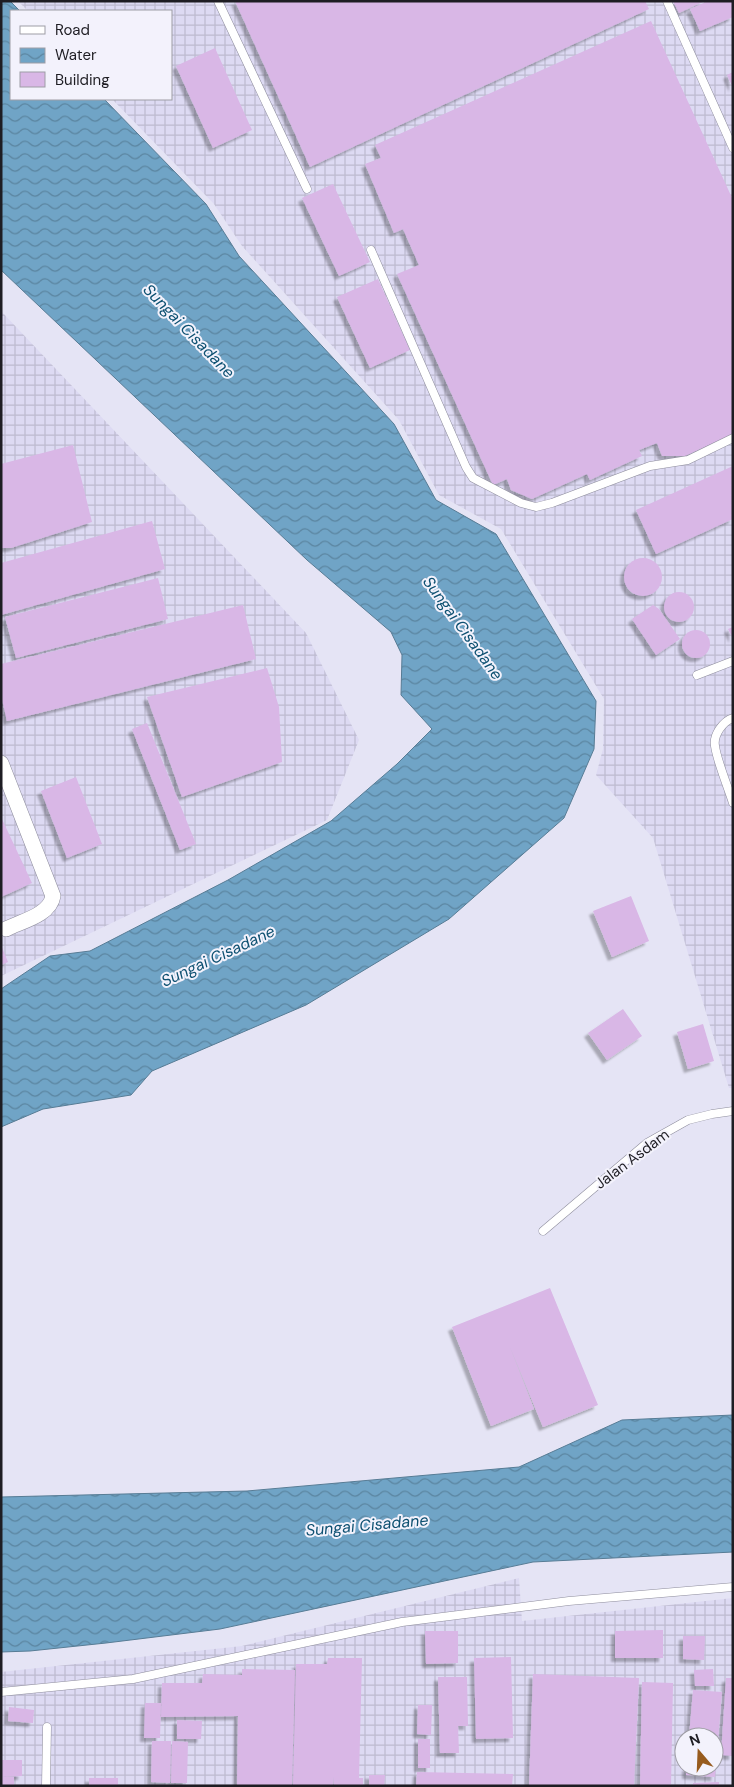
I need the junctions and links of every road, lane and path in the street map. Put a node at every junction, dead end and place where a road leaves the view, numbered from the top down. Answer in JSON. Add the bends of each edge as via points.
{"nodes":[{"id":1,"x":218,"y":1,"type":"edge"},
{"id":2,"x":667,"y":1,"type":"edge"},
{"id":3,"x":733,"y":148,"type":"edge"},
{"id":4,"x":307,"y":188,"type":"dead end"},
{"id":5,"x":372,"y":250,"type":"dead end"},
{"id":6,"x":733,"y":438,"type":"edge"},
{"id":7,"x":733,"y":661,"type":"edge"},
{"id":8,"x":697,"y":675,"type":"dead end"},
{"id":9,"x":733,"y":718,"type":"edge"},
{"id":10,"x":1,"y":764,"type":"edge"},
{"id":11,"x":5,"y":785,"type":"edge"},
{"id":12,"x":733,"y":802,"type":"edge"},
{"id":13,"x":6,"y":929,"type":"dead end"},
{"id":14,"x":733,"y":1111,"type":"edge"},
{"id":15,"x":543,"y":1231,"type":"dead end"},
{"id":16,"x":733,"y":1587,"type":"edge"},
{"id":17,"x":1,"y":1692,"type":"edge"},
{"id":18,"x":47,"y":1727,"type":"dead end"},
{"id":19,"x":46,"y":1786,"type":"edge"}],
"edges":[{"from":1,"to":4,"type":"lane"},
{"from":2,"to":3,"type":"lane"},
{"from":5,"to":6,"type":"lane","via":[[466,467],[473,478],[521,503],[536,507],[544,505],[650,466],[688,460]]},
{"from":7,"to":8,"type":"lane"},
{"from":9,"to":12,"type":"lane","via":[[719,729],[714,744]]},
{"from":10,"to":11,"type":"street"},
{"from":11,"to":13,"type":"street","via":[[53,896],[48,910]]},
{"from":14,"to":15,"type":"lane","name":"Jalan Asdam","via":[[688,1120],[661,1134]]},
{"from":16,"to":17,"type":"lane","via":[[569,1601],[402,1622],[133,1679]]},
{"from":18,"to":19,"type":"lane"}]}
